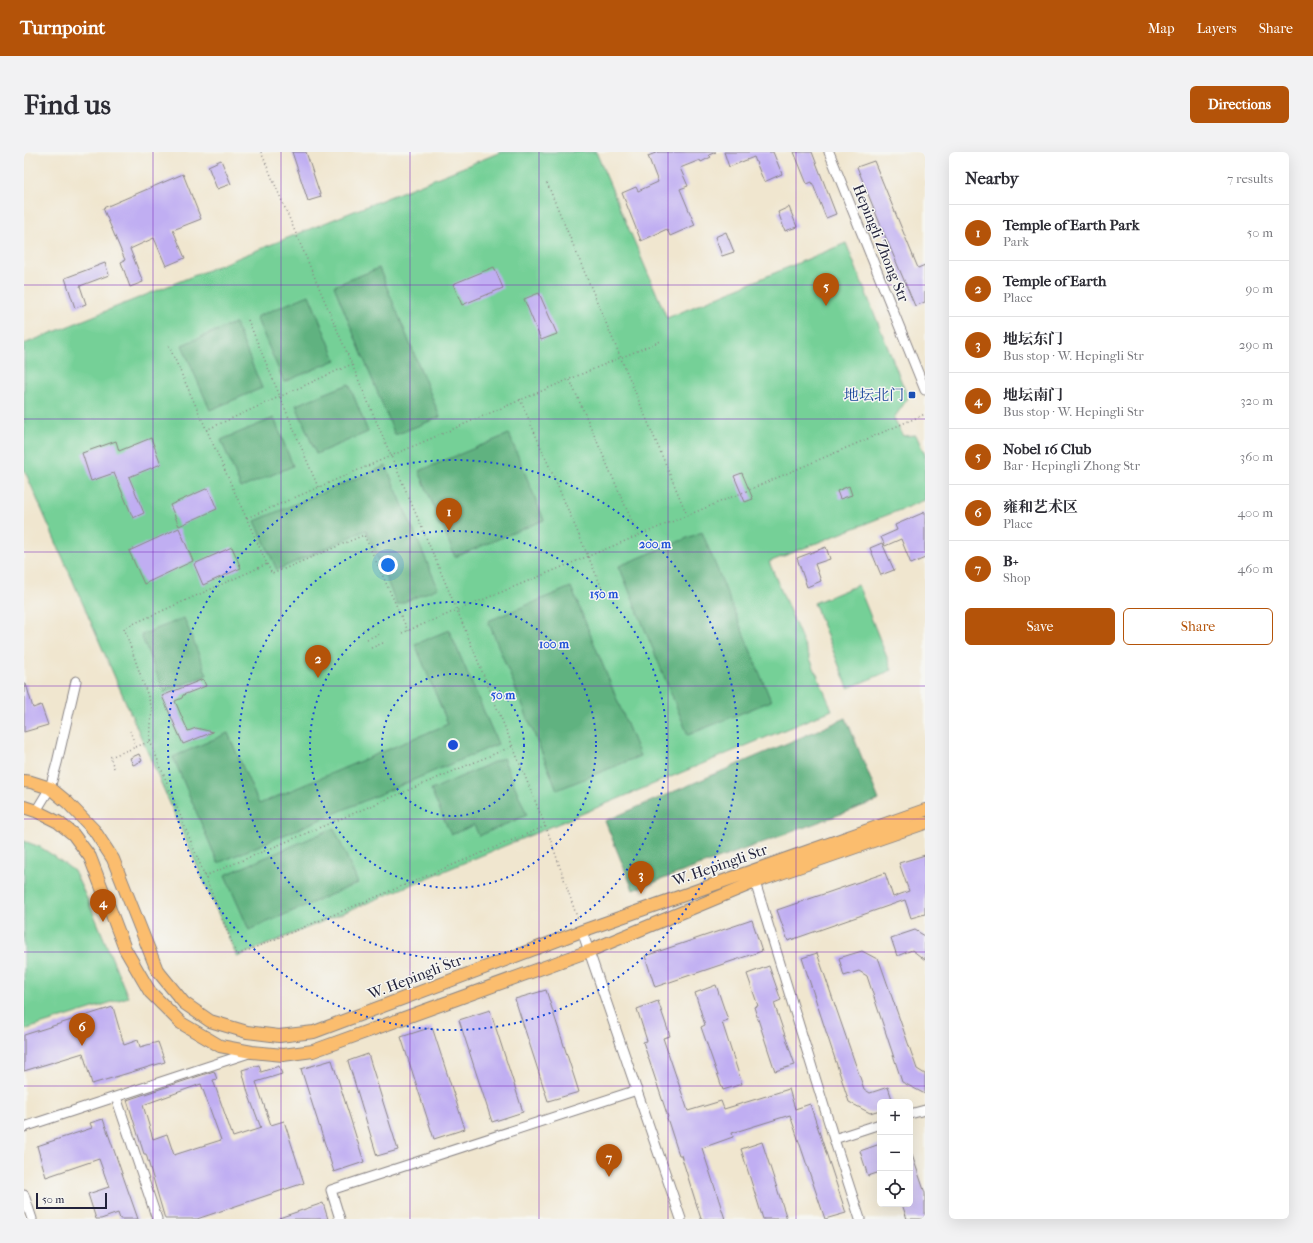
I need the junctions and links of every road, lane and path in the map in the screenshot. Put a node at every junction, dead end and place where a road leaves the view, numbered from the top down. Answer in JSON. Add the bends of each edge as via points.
{"nodes":[{"id":1,"x":261,"y":152,"type":"edge"},
{"id":2,"x":829,"y":152,"type":"edge"},
{"id":3,"x":547,"y":183,"type":"dead end"},
{"id":4,"x":248,"y":320,"type":"dead end"},
{"id":5,"x":661,"y":341,"type":"dead end"},
{"id":6,"x":168,"y":344,"type":"dead end"},
{"id":7,"x":620,"y":358,"type":"junction"},
{"id":8,"x":352,"y":364,"type":"junction"},
{"id":9,"x":570,"y":380,"type":"junction"},
{"id":10,"x":925,"y":390,"type":"edge"},
{"id":11,"x":280,"y":397,"type":"junction"},
{"id":12,"x":520,"y":399,"type":"junction"},
{"id":13,"x":925,"y":414,"type":"edge"},
{"id":14,"x":206,"y":430,"type":"junction"},
{"id":15,"x":391,"y":456,"type":"junction"},
{"id":16,"x":318,"y":488,"type":"junction"},
{"id":17,"x":687,"y":515,"type":"junction"},
{"id":18,"x":247,"y":518,"type":"junction"},
{"id":19,"x":638,"y":535,"type":"junction"},
{"id":20,"x":588,"y":556,"type":"junction"},
{"id":21,"x":267,"y":564,"type":"junction"},
{"id":22,"x":604,"y":593,"type":"dead end"},
{"id":23,"x":457,"y":610,"type":"junction"},
{"id":24,"x":374,"y":625,"type":"dead end"},
{"id":25,"x":363,"y":630,"type":"dead end"},
{"id":26,"x":408,"y":631,"type":"junction"},
{"id":27,"x":402,"y":633,"type":"dead end"},
{"id":28,"x":379,"y":634,"type":"dead end"},
{"id":29,"x":367,"y":639,"type":"dead end"},
{"id":30,"x":383,"y":643,"type":"dead end"},
{"id":31,"x":371,"y":648,"type":"dead end"},
{"id":32,"x":76,"y":681,"type":"dead end"},
{"id":33,"x":130,"y":731,"type":"dead end"},
{"id":34,"x":150,"y":741,"type":"junction"},
{"id":35,"x":513,"y":746,"type":"junction"},
{"id":36,"x":136,"y":747,"type":"junction"},
{"id":37,"x":114,"y":768,"type":"dead end"},
{"id":38,"x":24,"y":781,"type":"edge"},
{"id":39,"x":50,"y":788,"type":"junction"},
{"id":40,"x":24,"y":807,"type":"edge"},
{"id":41,"x":925,"y":810,"type":"edge"},
{"id":42,"x":36,"y":811,"type":"junction"},
{"id":43,"x":925,"y":823,"type":"edge"},
{"id":44,"x":546,"y":826,"type":"junction"},
{"id":45,"x":205,"y":876,"type":"junction"},
{"id":46,"x":755,"y":882,"type":"junction"},
{"id":47,"x":582,"y":931,"type":"junction"},
{"id":48,"x":589,"y":951,"type":"junction"},
{"id":49,"x":252,"y":1052,"type":"junction"},
{"id":50,"x":637,"y":1090,"type":"junction"},
{"id":51,"x":116,"y":1097,"type":"junction"},
{"id":52,"x":925,"y":1110,"type":"edge"},
{"id":53,"x":913,"y":1113,"type":"edge"},
{"id":54,"x":877,"y":1125,"type":"edge"},
{"id":55,"x":24,"y":1127,"type":"edge"},
{"id":56,"x":834,"y":1139,"type":"junction"},
{"id":57,"x":24,"y":1195,"type":"edge"},
{"id":58,"x":32,"y":1219,"type":"edge"},
{"id":59,"x":156,"y":1219,"type":"edge"},
{"id":60,"x":340,"y":1219,"type":"edge"},
{"id":61,"x":681,"y":1219,"type":"edge"},
{"id":62,"x":860,"y":1219,"type":"edge"}],
"edges":[{"from":1,"to":8,"type":"path"},
{"from":2,"to":10,"type":"street","name":"Hepingli Zhong Str"},
{"from":3,"to":7,"type":"path"},
{"from":4,"to":11,"type":"path"},
{"from":5,"to":7,"type":"path"},
{"from":6,"to":14,"type":"path"},
{"from":7,"to":9,"type":"path"},
{"from":7,"to":17,"type":"path"},
{"from":8,"to":11,"type":"path"},
{"from":8,"to":15,"type":"path"},
{"from":9,"to":12,"type":"path"},
{"from":9,"to":19,"type":"path"},
{"from":11,"to":14,"type":"path"},
{"from":11,"to":16,"type":"path"},
{"from":12,"to":15,"type":"path"},
{"from":12,"to":20,"type":"path"},
{"from":13,"to":17,"type":"path"},
{"from":14,"to":18,"type":"path"},
{"from":15,"to":16,"type":"path"},
{"from":15,"to":23,"type":"path"},
{"from":16,"to":18,"type":"path"},
{"from":17,"to":19,"type":"path"},
{"from":18,"to":21,"type":"path"},
{"from":19,"to":20,"type":"path"},
{"from":20,"to":22,"type":"path"},
{"from":20,"to":23,"type":"path"},
{"from":21,"to":26,"type":"path","via":[[272,574],[364,535]]},
{"from":21,"to":34,"type":"path","via":[[124,628],[152,708]]},
{"from":23,"to":26,"type":"path"},
{"from":23,"to":35,"type":"path"},
{"from":24,"to":25,"type":"path"},
{"from":26,"to":27,"type":"path"},
{"from":28,"to":29,"type":"path"},
{"from":30,"to":31,"type":"path"},
{"from":32,"to":39,"type":"street"},
{"from":33,"to":36,"type":"path"},
{"from":34,"to":36,"type":"path"},
{"from":34,"to":45,"type":"path"},
{"from":35,"to":44,"type":"path"},
{"from":35,"to":45,"type":"path"},
{"from":36,"to":37,"type":"path","via":[[110,757]]},
{"from":38,"to":39,"type":"main road","name":"W. Hepingli Str"},
{"from":39,"to":42,"type":"street"},
{"from":39,"to":47,"type":"main road","name":"W. Hepingli Str","via":[[94,830],[112,859],[157,970],[184,1002],[210,1020],[247,1032],[279,1036],[314,1032]]},
{"from":40,"to":42,"type":"main road","name":"W. Hepingli Str"},
{"from":41,"to":47,"type":"main road","name":"W. Hepingli Str"},
{"from":42,"to":49,"type":"main road","name":"W. Hepingli Str","via":[[58,822],[73,834],[90,857],[125,949],[150,992],[181,1023],[220,1046]]},
{"from":43,"to":46,"type":"main road","name":"W. Hepingli Str"},
{"from":44,"to":45,"type":"path","via":[[237,955]]},
{"from":44,"to":47,"type":"path"},
{"from":46,"to":48,"type":"main road","name":"W. Hepingli Str"},
{"from":46,"to":56,"type":"street"},
{"from":47,"to":48,"type":"street"},
{"from":48,"to":49,"type":"main road","name":"W. Hepingli Str","via":[[313,1051],[283,1055]]},
{"from":48,"to":50,"type":"street"},
{"from":49,"to":51,"type":"street"},
{"from":50,"to":60,"type":"street","via":[[330,1190]]},
{"from":50,"to":61,"type":"street"},
{"from":51,"to":55,"type":"street"},
{"from":51,"to":59,"type":"street"},
{"from":52,"to":53,"type":"street"},
{"from":54,"to":56,"type":"street"},
{"from":56,"to":62,"type":"street"},
{"from":57,"to":58,"type":"street"}]}
